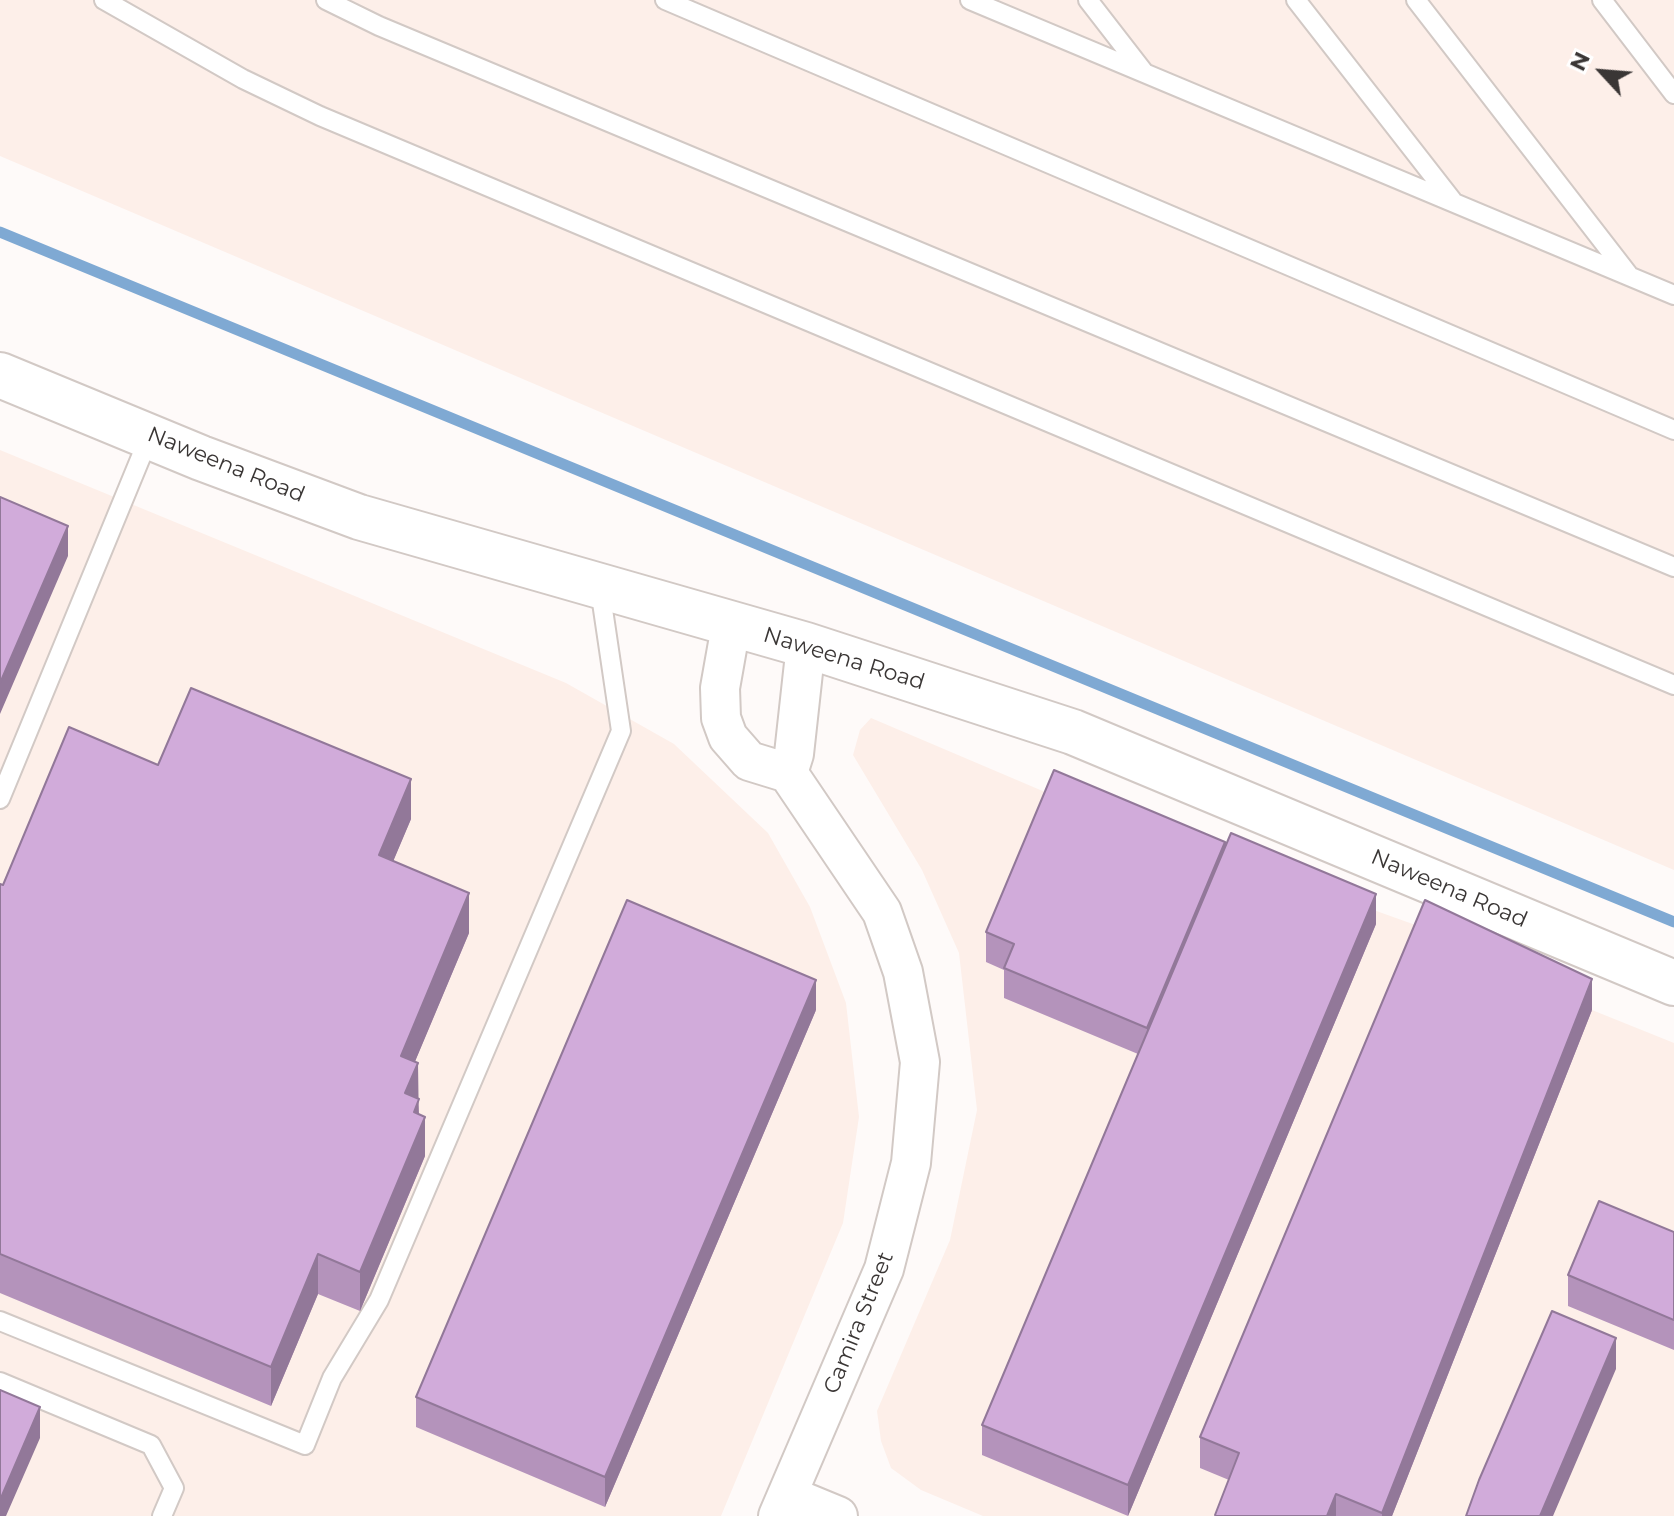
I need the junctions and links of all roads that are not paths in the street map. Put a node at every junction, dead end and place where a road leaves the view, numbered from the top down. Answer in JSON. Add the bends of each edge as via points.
{"nodes":[{"id":1,"x":104,"y":0,"type":"edge"},
{"id":2,"x":326,"y":0,"type":"edge"},
{"id":3,"x":665,"y":0,"type":"edge"},
{"id":4,"x":970,"y":0,"type":"edge"},
{"id":5,"x":1088,"y":0,"type":"edge"},
{"id":6,"x":1296,"y":0,"type":"edge"},
{"id":7,"x":1416,"y":0,"type":"edge"},
{"id":8,"x":1602,"y":0,"type":"edge"},
{"id":9,"x":1145,"y":73,"type":"junction"},
{"id":10,"x":1674,"y":94,"type":"edge"},
{"id":11,"x":1453,"y":202,"type":"junction"},
{"id":12,"x":1630,"y":276,"type":"junction"},
{"id":13,"x":1674,"y":295,"type":"edge"},
{"id":14,"x":0,"y":375,"type":"edge"},
{"id":15,"x":1674,"y":430,"type":"edge"},
{"id":16,"x":150,"y":435,"type":"junction"},
{"id":17,"x":1674,"y":567,"type":"edge"},
{"id":18,"x":600,"y":589,"type":"junction"},
{"id":19,"x":731,"y":626,"type":"junction"},
{"id":20,"x":806,"y":645,"type":"junction"},
{"id":21,"x":1674,"y":685,"type":"edge"},
{"id":22,"x":788,"y":773,"type":"junction"},
{"id":23,"x":0,"y":799,"type":"edge"},
{"id":24,"x":1674,"y":983,"type":"edge"},
{"id":25,"x":0,"y":1321,"type":"edge"},
{"id":26,"x":0,"y":1382,"type":"edge"},
{"id":27,"x":783,"y":1506,"type":"edge"},
{"id":28,"x":162,"y":1516,"type":"edge"},
{"id":29,"x":838,"y":1516,"type":"edge"}],
"edges":[{"from":1,"to":21,"type":"lane","via":[[320,116]]},
{"from":2,"to":17,"type":"lane"},
{"from":3,"to":15,"type":"lane"},
{"from":4,"to":9,"type":"lane"},
{"from":5,"to":9,"type":"lane"},
{"from":6,"to":11,"type":"lane"},
{"from":7,"to":12,"type":"lane"},
{"from":8,"to":10,"type":"lane"},
{"from":9,"to":11,"type":"lane"},
{"from":11,"to":12,"type":"lane"},
{"from":12,"to":13,"type":"lane"},
{"from":14,"to":16,"type":"street","name":"Naweena Road"},
{"from":16,"to":18,"type":"street","name":"Naweena Road","via":[[359,517]]},
{"from":16,"to":23,"type":"lane"},
{"from":18,"to":19,"type":"street","name":"Naweena Road"},
{"from":18,"to":25,"type":"lane","via":[[621,731],[379,1300],[332,1378],[305,1445]]},
{"from":19,"to":20,"type":"street","name":"Naweena Road"},
{"from":19,"to":22,"type":"street","via":[[720,688],[728,737],[749,761]]},
{"from":20,"to":22,"type":"street"},
{"from":20,"to":24,"type":"street","name":"Naweena Road","via":[[1073,732]]},
{"from":22,"to":27,"type":"street","name":"Camira Street","via":[[882,912],[903,972],[920,1062],[911,1163],[884,1269]]},
{"from":26,"to":28,"type":"lane","via":[[151,1445],[174,1488]]},
{"from":27,"to":29,"type":"street"}]}
